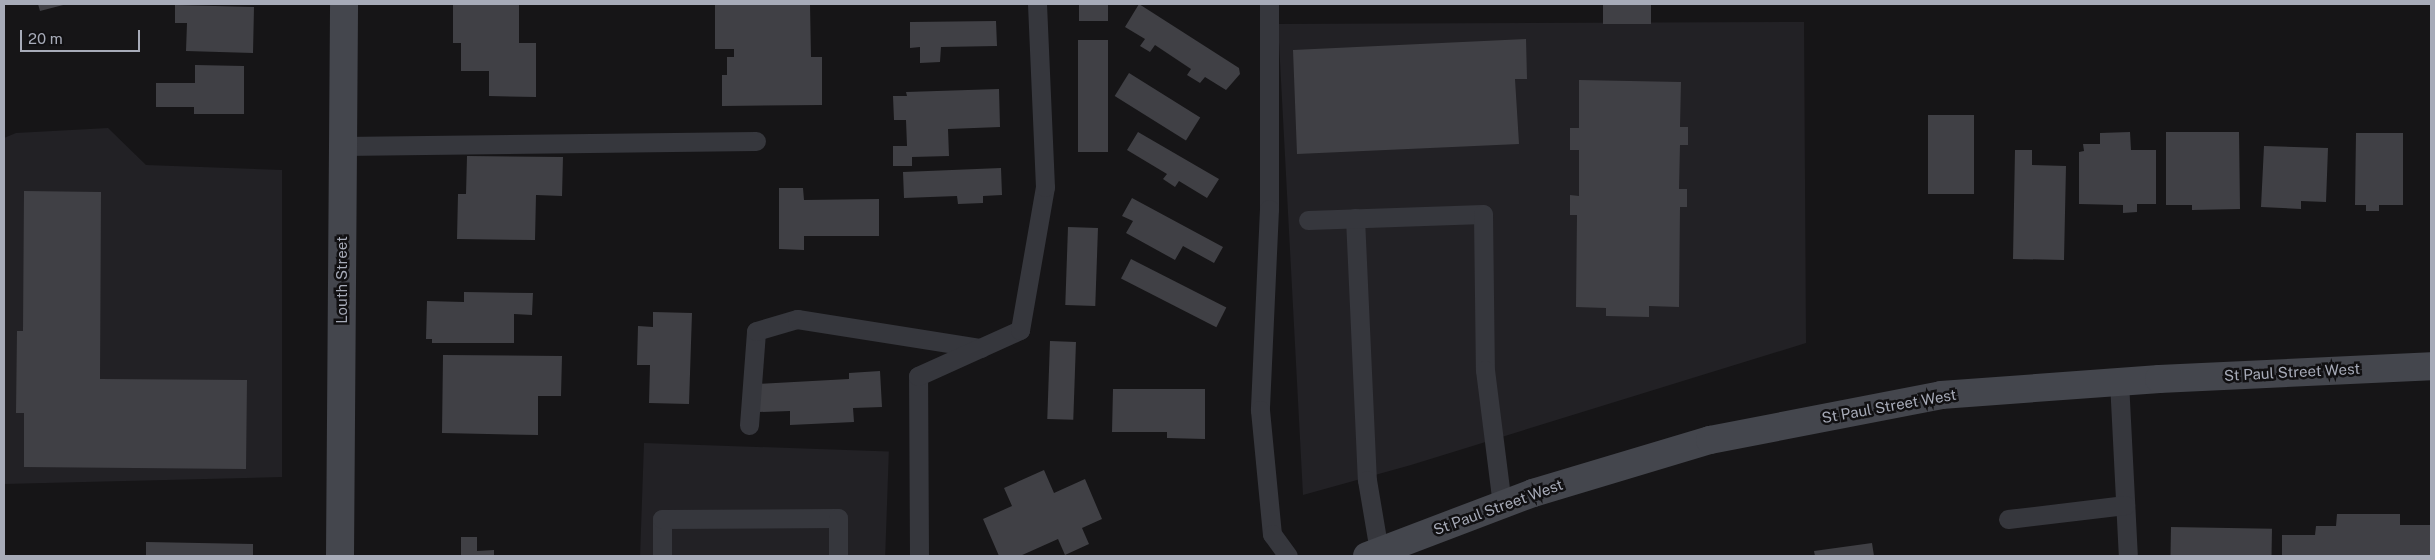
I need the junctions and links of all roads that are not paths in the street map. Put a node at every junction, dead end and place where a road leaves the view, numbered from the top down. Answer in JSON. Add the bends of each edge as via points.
{"nodes":[{"id":1,"x":344,"y":4,"type":"edge"},
{"id":2,"x":1037,"y":4,"type":"edge"},
{"id":3,"x":1269,"y":4,"type":"edge"},
{"id":4,"x":756,"y":141,"type":"dead end"},
{"id":5,"x":342,"y":146,"type":"junction"},
{"id":6,"x":1355,"y":218,"type":"junction"},
{"id":7,"x":1308,"y":220,"type":"dead end"},
{"id":8,"x":981,"y":348,"type":"junction"},
{"id":9,"x":2431,"y":366,"type":"edge"},
{"id":10,"x":2118,"y":382,"type":"junction"},
{"id":11,"x":749,"y":425,"type":"dead end"},
{"id":12,"x":1502,"y":504,"type":"junction"},
{"id":13,"x":2126,"y":506,"type":"junction"},
{"id":14,"x":2008,"y":519,"type":"dead end"},
{"id":15,"x":1373,"y":553,"type":"edge"},
{"id":16,"x":340,"y":556,"type":"edge"},
{"id":17,"x":662,"y":556,"type":"edge"},
{"id":18,"x":838,"y":556,"type":"edge"},
{"id":19,"x":919,"y":556,"type":"edge"},
{"id":20,"x":1288,"y":556,"type":"edge"},
{"id":21,"x":2128,"y":556,"type":"edge"}],
"edges":[{"from":1,"to":5,"type":"main road","name":"Louth Street"},
{"from":2,"to":8,"type":"lane","via":[[1045,187],[1020,330]]},
{"from":3,"to":20,"type":"lane","via":[[1269,209],[1260,410],[1272,534]]},
{"from":4,"to":5,"type":"lane"},
{"from":5,"to":16,"type":"main road","name":"Louth Street"},
{"from":6,"to":7,"type":"lane"},
{"from":6,"to":12,"type":"lane","via":[[1484,214],[1485,370]]},
{"from":6,"to":15,"type":"lane"},
{"from":8,"to":11,"type":"lane","via":[[798,319],[756,331]]},
{"from":8,"to":19,"type":"lane","via":[[918,376]]},
{"from":9,"to":10,"type":"main road","name":"St Paul Street West"},
{"from":10,"to":12,"type":"main road","name":"St Paul Street West","via":[[1941,394],[1710,440]]},
{"from":10,"to":13,"type":"lane"},
{"from":12,"to":15,"type":"main road","name":"St Paul Street West"},
{"from":13,"to":14,"type":"lane"},
{"from":13,"to":21,"type":"lane"},
{"from":17,"to":18,"type":"lane","via":[[662,519],[838,518]]}]}
